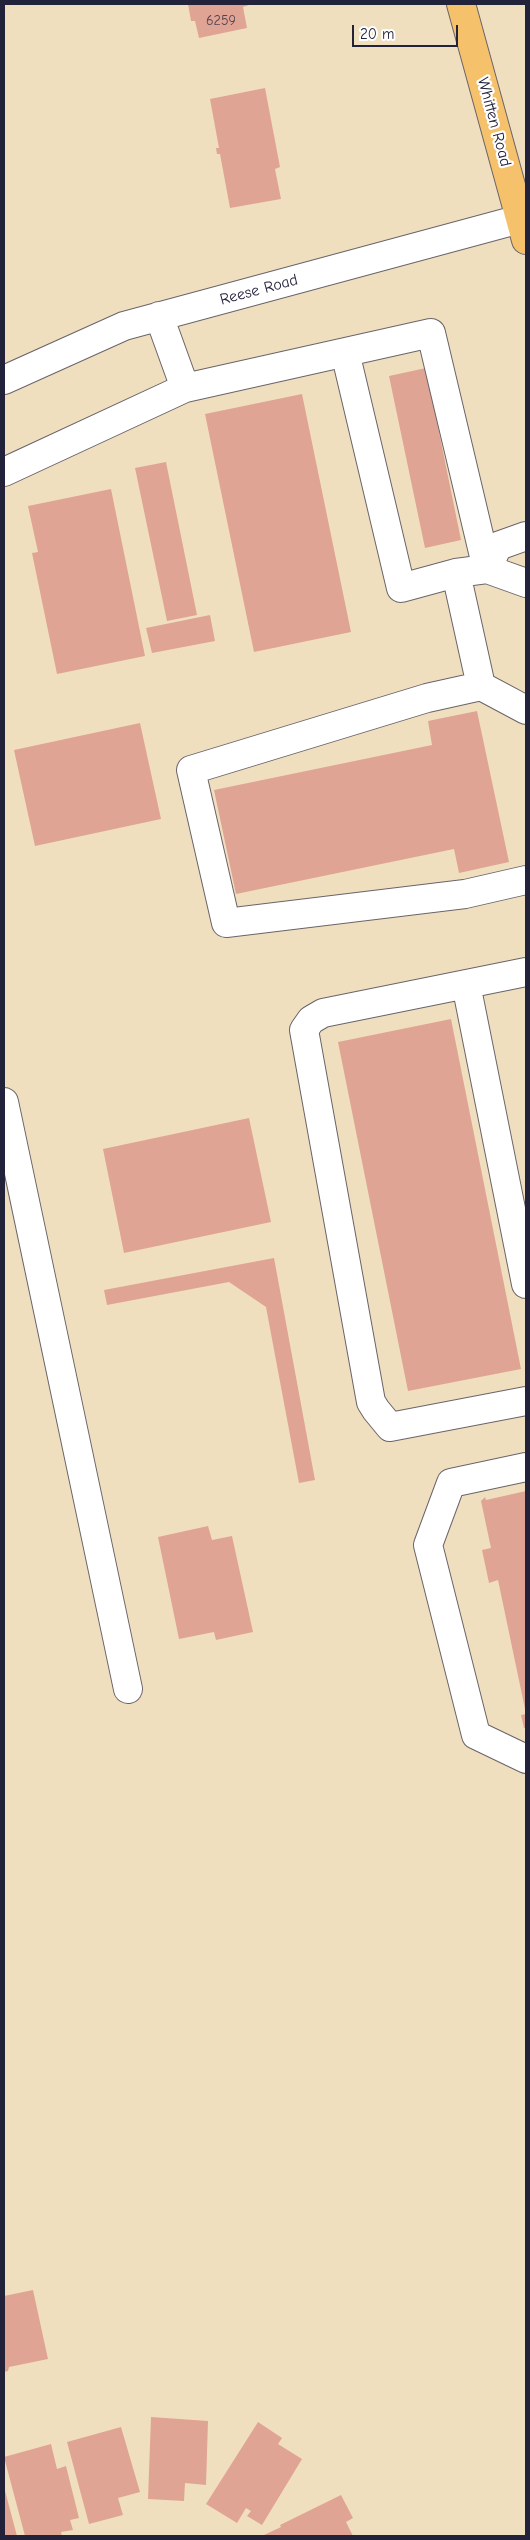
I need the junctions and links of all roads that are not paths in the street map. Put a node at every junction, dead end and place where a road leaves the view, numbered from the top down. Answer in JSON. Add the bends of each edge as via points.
{"nodes":[{"id":1,"x":461,"y":4,"type":"edge"},
{"id":2,"x":525,"y":223,"type":"edge"},
{"id":3,"x":159,"y":316,"type":"junction"},
{"id":4,"x":345,"y":352,"type":"junction"},
{"id":5,"x":4,"y":380,"type":"edge"},
{"id":6,"x":185,"y":388,"type":"junction"},
{"id":7,"x":4,"y":472,"type":"edge"},
{"id":8,"x":526,"y":536,"type":"edge"},
{"id":9,"x":487,"y":569,"type":"junction"},
{"id":10,"x":456,"y":574,"type":"junction"},
{"id":11,"x":526,"y":582,"type":"edge"},
{"id":12,"x":481,"y":686,"type":"junction"},
{"id":13,"x":526,"y":710,"type":"edge"},
{"id":14,"x":526,"y":880,"type":"edge"},
{"id":15,"x":526,"y":972,"type":"edge"},
{"id":16,"x":466,"y":984,"type":"junction"},
{"id":17,"x":4,"y":1102,"type":"edge"},
{"id":18,"x":526,"y":1284,"type":"edge"},
{"id":19,"x":526,"y":1401,"type":"edge"},
{"id":20,"x":526,"y":1467,"type":"edge"},
{"id":21,"x":128,"y":1689,"type":"dead end"},
{"id":22,"x":526,"y":1759,"type":"edge"}],
"edges":[{"from":1,"to":2,"type":"main road","name":"Whitten Road"},
{"from":2,"to":3,"type":"street","name":"Reese Road"},
{"from":3,"to":5,"type":"street","name":"Reese Road","via":[[124,326]]},
{"from":3,"to":6,"type":"street"},
{"from":4,"to":6,"type":"street"},
{"from":4,"to":9,"type":"street","via":[[431,333]]},
{"from":4,"to":10,"type":"street","via":[[401,588]]},
{"from":6,"to":7,"type":"street"},
{"from":8,"to":9,"type":"street","via":[[498,546]]},
{"from":9,"to":10,"type":"street"},
{"from":9,"to":11,"type":"street"},
{"from":10,"to":12,"type":"street"},
{"from":12,"to":13,"type":"street"},
{"from":12,"to":14,"type":"street","via":[[427,698],[191,770],[226,923],[465,894]]},
{"from":15,"to":16,"type":"street"},
{"from":16,"to":18,"type":"street"},
{"from":16,"to":19,"type":"street","via":[[323,1013],[311,1020],[304,1030],[371,1402],[390,1427]]},
{"from":17,"to":21,"type":"street"},
{"from":20,"to":22,"type":"street","via":[[450,1484],[428,1545],[476,1735]]}]}
